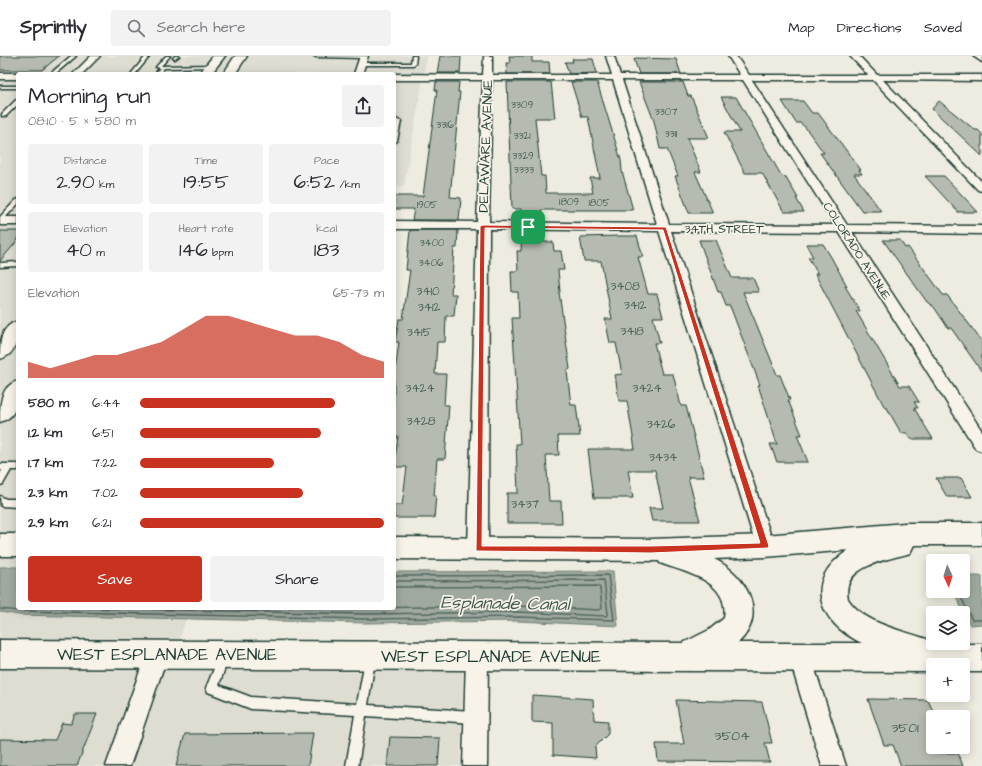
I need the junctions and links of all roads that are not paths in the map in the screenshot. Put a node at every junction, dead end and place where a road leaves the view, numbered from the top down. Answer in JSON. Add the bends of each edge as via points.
{"nodes":[{"id":1,"x":74,"y":56,"type":"edge"},
{"id":2,"x":96,"y":56,"type":"edge"},
{"id":3,"x":148,"y":56,"type":"edge"},
{"id":4,"x":168,"y":56,"type":"edge"},
{"id":5,"x":219,"y":56,"type":"edge"},
{"id":6,"x":241,"y":56,"type":"edge"},
{"id":7,"x":316,"y":56,"type":"edge"},
{"id":8,"x":414,"y":56,"type":"edge"},
{"id":9,"x":488,"y":56,"type":"edge"},
{"id":10,"x":610,"y":56,"type":"edge"},
{"id":11,"x":732,"y":56,"type":"edge"},
{"id":12,"x":854,"y":56,"type":"edge"},
{"id":13,"x":977,"y":56,"type":"edge"},
{"id":14,"x":174,"y":59,"type":"edge"},
{"id":15,"x":363,"y":59,"type":"edge"},
{"id":16,"x":982,"y":60,"type":"edge"},
{"id":17,"x":166,"y":67,"type":"junction"},
{"id":18,"x":208,"y":70,"type":"edge"},
{"id":19,"x":54,"y":72,"type":"edge"},
{"id":20,"x":79,"y":72,"type":"edge"},
{"id":21,"x":135,"y":72,"type":"edge"},
{"id":22,"x":160,"y":72,"type":"edge"},
{"id":23,"x":230,"y":72,"type":"edge"},
{"id":24,"x":359,"y":72,"type":"edge"},
{"id":25,"x":0,"y":76,"type":"edge"},
{"id":26,"x":16,"y":76,"type":"edge"},
{"id":27,"x":396,"y":77,"type":"edge"},
{"id":28,"x":487,"y":78,"type":"junction"},
{"id":29,"x":617,"y":78,"type":"junction"},
{"id":30,"x":746,"y":78,"type":"junction"},
{"id":31,"x":875,"y":78,"type":"junction"},
{"id":32,"x":982,"y":78,"type":"edge"},
{"id":33,"x":0,"y":87,"type":"edge"},
{"id":34,"x":16,"y":87,"type":"edge"},
{"id":35,"x":16,"y":103,"type":"edge"},
{"id":36,"x":4,"y":115,"type":"dead end"},
{"id":37,"x":396,"y":120,"type":"edge"},
{"id":38,"x":396,"y":133,"type":"edge"},
{"id":39,"x":982,"y":188,"type":"edge"},
{"id":40,"x":16,"y":203,"type":"edge"},
{"id":41,"x":0,"y":220,"type":"edge"},
{"id":42,"x":16,"y":221,"type":"edge"},
{"id":43,"x":396,"y":225,"type":"edge"},
{"id":44,"x":483,"y":226,"type":"junction"},
{"id":45,"x":665,"y":228,"type":"junction"},
{"id":46,"x":843,"y":229,"type":"junction"},
{"id":47,"x":982,"y":230,"type":"edge"},
{"id":48,"x":16,"y":264,"type":"edge"},
{"id":49,"x":0,"y":265,"type":"edge"},
{"id":50,"x":16,"y":330,"type":"edge"},
{"id":51,"x":0,"y":352,"type":"edge"},
{"id":52,"x":982,"y":445,"type":"edge"},
{"id":53,"x":9,"y":467,"type":"edge"},
{"id":54,"x":0,"y":482,"type":"edge"},
{"id":55,"x":0,"y":500,"type":"edge"},
{"id":56,"x":16,"y":503,"type":"edge"},
{"id":57,"x":951,"y":534,"type":"junction"},
{"id":58,"x":982,"y":534,"type":"edge"},
{"id":59,"x":765,"y":546,"type":"junction"},
{"id":60,"x":396,"y":548,"type":"edge"},
{"id":61,"x":478,"y":549,"type":"junction"},
{"id":62,"x":651,"y":550,"type":"junction"},
{"id":63,"x":0,"y":654,"type":"edge"},
{"id":64,"x":157,"y":654,"type":"junction"},
{"id":65,"x":224,"y":654,"type":"junction"},
{"id":66,"x":370,"y":655,"type":"junction"},
{"id":67,"x":477,"y":656,"type":"junction"},
{"id":68,"x":685,"y":656,"type":"junction"},
{"id":69,"x":800,"y":657,"type":"junction"},
{"id":70,"x":944,"y":658,"type":"joint"},
{"id":71,"x":970,"y":658,"type":"edge"},
{"id":72,"x":982,"y":658,"type":"edge"},
{"id":73,"x":361,"y":710,"type":"junction"},
{"id":74,"x":476,"y":717,"type":"junction"},
{"id":75,"x":118,"y":766,"type":"edge"},
{"id":76,"x":352,"y":766,"type":"edge"},
{"id":77,"x":474,"y":766,"type":"edge"},
{"id":78,"x":834,"y":766,"type":"edge"}],
"edges":[{"from":1,"to":19,"type":"lane"},
{"from":2,"to":20,"type":"street"},
{"from":3,"to":21,"type":"lane"},
{"from":4,"to":17,"type":"lane","via":[[158,67]]},
{"from":5,"to":18,"type":"main road"},
{"from":6,"to":23,"type":"main road"},
{"from":7,"to":15,"type":"lane"},
{"from":8,"to":15,"type":"lane","via":[[413,64]]},
{"from":9,"to":28,"type":"street","name":"DELAWARE AVENUE"},
{"from":10,"to":29,"type":"street"},
{"from":11,"to":30,"type":"street","name":"COLORADO AVENUE"},
{"from":12,"to":31,"type":"street"},
{"from":13,"to":16,"type":"street"},
{"from":14,"to":17,"type":"lane"},
{"from":15,"to":24,"type":"street"},
{"from":17,"to":18,"type":"lane"},
{"from":17,"to":22,"type":"lane"},
{"from":25,"to":26,"type":"street"},
{"from":27,"to":28,"type":"street"},
{"from":28,"to":29,"type":"street"},
{"from":28,"to":44,"type":"street","name":"DELAWARE AVENUE"},
{"from":29,"to":30,"type":"street"},
{"from":29,"to":45,"type":"street"},
{"from":30,"to":31,"type":"street"},
{"from":30,"to":46,"type":"street","name":"COLORADO AVENUE"},
{"from":31,"to":32,"type":"street"},
{"from":31,"to":39,"type":"street"},
{"from":33,"to":34,"type":"lane"},
{"from":35,"to":36,"type":"lane"},
{"from":37,"to":38,"type":"lane","via":[[399,120]]},
{"from":40,"to":41,"type":"lane"},
{"from":41,"to":42,"type":"street"},
{"from":43,"to":44,"type":"street","name":"34TH STREET"},
{"from":44,"to":45,"type":"street","name":"34TH STREET"},
{"from":44,"to":61,"type":"street","name":"DELAWARE AVENUE"},
{"from":45,"to":46,"type":"street","name":"34TH STREET"},
{"from":45,"to":59,"type":"street"},
{"from":46,"to":47,"type":"street","name":"34TH STREET"},
{"from":46,"to":52,"type":"street","name":"COLORADO AVENUE"},
{"from":48,"to":49,"type":"lane"},
{"from":50,"to":51,"type":"main road"},
{"from":53,"to":54,"type":"lane"},
{"from":55,"to":56,"type":"lane","via":[[4,503]]},
{"from":57,"to":58,"type":"main road"},
{"from":57,"to":59,"type":"main road","via":[[905,534]]},
{"from":57,"to":70,"type":"main road","via":[[883,548],[854,560],[839,572],[833,599],[842,614],[877,636]]},
{"from":59,"to":62,"type":"main road"},
{"from":60,"to":61,"type":"main road"},
{"from":61,"to":62,"type":"main road"},
{"from":62,"to":68,"type":"main road","via":[[713,570],[730,583],[738,598],[739,617],[735,626],[720,640]]},
{"from":63,"to":64,"type":"main road","name":"WEST ESPLANADE AVENUE"},
{"from":64,"to":65,"type":"main road","name":"WEST ESPLANADE AVENUE"},
{"from":64,"to":75,"type":"street"},
{"from":65,"to":66,"type":"main road","name":"WEST ESPLANADE AVENUE"},
{"from":65,"to":73,"type":"lane","via":[[212,688],[251,703]]},
{"from":66,"to":67,"type":"main road","name":"WEST ESPLANADE AVENUE"},
{"from":66,"to":73,"type":"lane"},
{"from":67,"to":68,"type":"main road","name":"WEST ESPLANADE AVENUE"},
{"from":67,"to":74,"type":"street"},
{"from":68,"to":69,"type":"main road","name":"WEST ESPLANADE AVENUE"},
{"from":69,"to":70,"type":"main road","name":"WEST ESPLANADE AVENUE"},
{"from":69,"to":78,"type":"street"},
{"from":71,"to":72,"type":"main road","name":"WEST ESPLANADE AVENUE"},
{"from":73,"to":74,"type":"lane"},
{"from":73,"to":76,"type":"lane"},
{"from":74,"to":77,"type":"street"}]}
